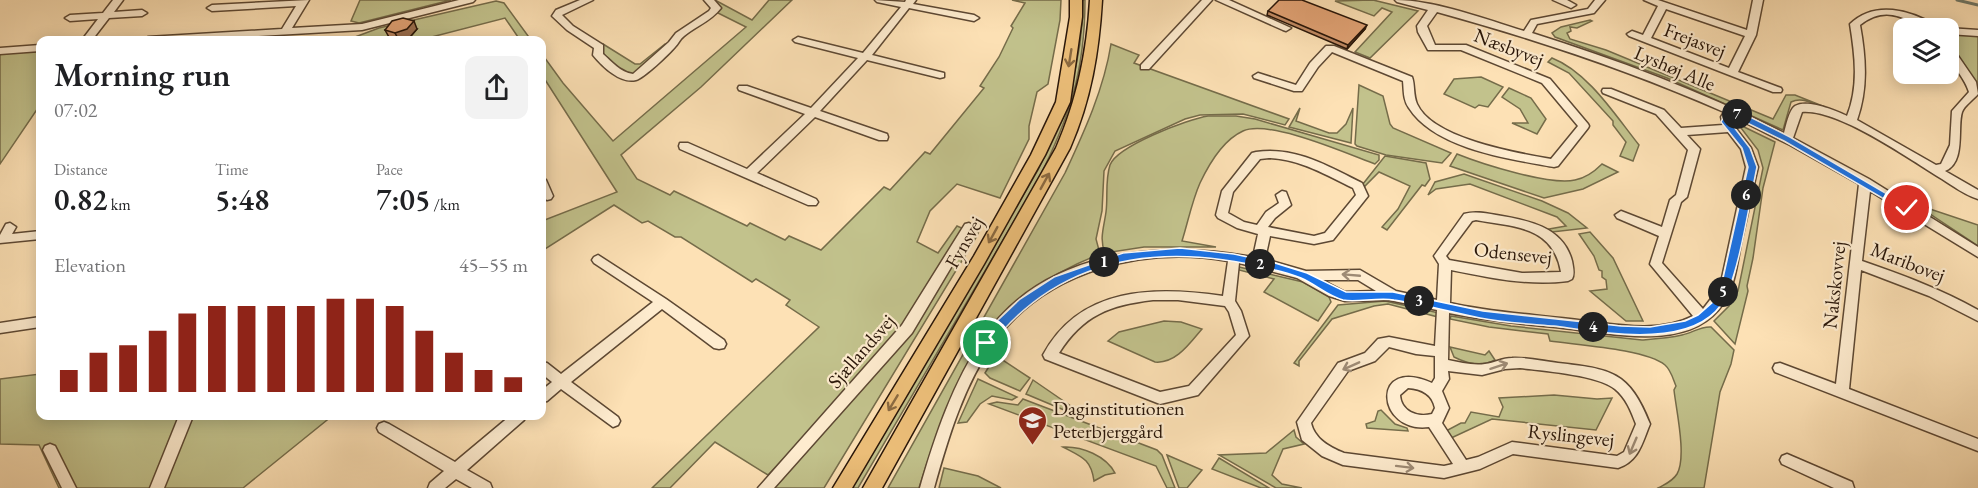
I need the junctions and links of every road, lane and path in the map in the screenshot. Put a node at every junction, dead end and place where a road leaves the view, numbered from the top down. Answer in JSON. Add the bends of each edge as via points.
{"nodes":[{"id":1,"x":118,"y":0,"type":"edge"},
{"id":2,"x":470,"y":0,"type":"edge"},
{"id":3,"x":588,"y":0,"type":"edge"},
{"id":4,"x":709,"y":0,"type":"edge"},
{"id":5,"x":880,"y":0,"type":"edge"},
{"id":6,"x":1076,"y":0,"type":"edge"},
{"id":7,"x":1096,"y":0,"type":"edge"},
{"id":8,"x":1207,"y":0,"type":"edge"},
{"id":9,"x":1221,"y":0,"type":"edge"},
{"id":10,"x":1400,"y":0,"type":"edge"},
{"id":11,"x":1558,"y":0,"type":"edge"},
{"id":12,"x":1600,"y":0,"type":"edge"},
{"id":13,"x":1758,"y":0,"type":"edge"},
{"id":14,"x":304,"y":1,"type":"edge"},
{"id":15,"x":1658,"y":2,"type":"edge"},
{"id":16,"x":909,"y":3,"type":"edge"},
{"id":17,"x":1571,"y":5,"type":"dead end"},
{"id":18,"x":212,"y":8,"type":"dead end"},
{"id":19,"x":1433,"y":8,"type":"junction"},
{"id":20,"x":142,"y":13,"type":"dead end"},
{"id":21,"x":106,"y":15,"type":"junction"},
{"id":22,"x":70,"y":18,"type":"dead end"},
{"id":23,"x":974,"y":18,"type":"dead end"},
{"id":24,"x":1917,"y":18,"type":"edge"},
{"id":25,"x":343,"y":28,"type":"junction"},
{"id":26,"x":1286,"y":28,"type":"dead end"},
{"id":27,"x":1959,"y":31,"type":"edge"},
{"id":28,"x":286,"y":32,"type":"junction"},
{"id":29,"x":1527,"y":33,"type":"junction"},
{"id":30,"x":1978,"y":33,"type":"edge"},
{"id":31,"x":1632,"y":34,"type":"dead end"},
{"id":32,"x":1751,"y":35,"type":"junction"},
{"id":33,"x":90,"y":36,"type":"edge"},
{"id":34,"x":217,"y":36,"type":"edge"},
{"id":35,"x":340,"y":36,"type":"edge"},
{"id":36,"x":1645,"y":39,"type":"junction"},
{"id":37,"x":798,"y":40,"type":"dead end"},
{"id":38,"x":36,"y":48,"type":"edge"},
{"id":39,"x":0,"y":51,"type":"edge"},
{"id":40,"x":864,"y":58,"type":"junction"},
{"id":41,"x":1959,"y":65,"type":"edge"},
{"id":42,"x":1145,"y":67,"type":"dead end"},
{"id":43,"x":1731,"y":73,"type":"junction"},
{"id":44,"x":940,"y":75,"type":"dead end"},
{"id":45,"x":1258,"y":76,"type":"dead end"},
{"id":46,"x":743,"y":88,"type":"dead end"},
{"id":47,"x":1776,"y":90,"type":"dead end"},
{"id":48,"x":1607,"y":91,"type":"dead end"},
{"id":49,"x":1976,"y":92,"type":"edge"},
{"id":50,"x":1731,"y":111,"type":"junction"},
{"id":51,"x":814,"y":113,"type":"junction"},
{"id":52,"x":1851,"y":121,"type":"junction"},
{"id":53,"x":1729,"y":128,"type":"junction"},
{"id":54,"x":1680,"y":132,"type":"junction"},
{"id":55,"x":884,"y":137,"type":"dead end"},
{"id":56,"x":1787,"y":139,"type":"junction"},
{"id":57,"x":684,"y":146,"type":"dead end"},
{"id":58,"x":1938,"y":169,"type":"junction"},
{"id":59,"x":749,"y":174,"type":"junction"},
{"id":60,"x":1865,"y":182,"type":"junction"},
{"id":61,"x":1282,"y":195,"type":"dead end"},
{"id":62,"x":1978,"y":195,"type":"edge"},
{"id":63,"x":812,"y":202,"type":"dead end"},
{"id":64,"x":1621,"y":215,"type":"dead end"},
{"id":65,"x":10,"y":227,"type":"dead end"},
{"id":66,"x":969,"y":227,"type":"dead end"},
{"id":67,"x":1263,"y":231,"type":"junction"},
{"id":68,"x":1666,"y":234,"type":"junction"},
{"id":69,"x":36,"y":236,"type":"edge"},
{"id":70,"x":1,"y":242,"type":"edge"},
{"id":71,"x":1978,"y":254,"type":"edge"},
{"id":72,"x":1234,"y":258,"type":"junction"},
{"id":73,"x":598,"y":260,"type":"dead end"},
{"id":74,"x":1258,"y":263,"type":"junction"},
{"id":75,"x":1855,"y":263,"type":"junction"},
{"id":76,"x":1445,"y":264,"type":"junction"},
{"id":77,"x":1304,"y":275,"type":"junction"},
{"id":78,"x":1393,"y":296,"type":"junction"},
{"id":79,"x":662,"y":302,"type":"junction"},
{"id":80,"x":1229,"y":302,"type":"junction"},
{"id":81,"x":1443,"y":307,"type":"junction"},
{"id":82,"x":1978,"y":316,"type":"edge"},
{"id":83,"x":1702,"y":317,"type":"junction"},
{"id":84,"x":36,"y":323,"type":"edge"},
{"id":85,"x":0,"y":328,"type":"edge"},
{"id":86,"x":719,"y":344,"type":"dead end"},
{"id":87,"x":1442,"y":358,"type":"junction"},
{"id":88,"x":1780,"y":368,"type":"dead end"},
{"id":89,"x":546,"y":370,"type":"edge"},
{"id":90,"x":560,"y":382,"type":"junction"},
{"id":91,"x":1434,"y":391,"type":"junction"},
{"id":92,"x":1842,"y":392,"type":"junction"},
{"id":93,"x":546,"y":394,"type":"edge"},
{"id":94,"x":184,"y":420,"type":"edge"},
{"id":95,"x":514,"y":420,"type":"edge"},
{"id":96,"x":613,"y":421,"type":"dead end"},
{"id":97,"x":1433,"y":421,"type":"junction"},
{"id":98,"x":384,"y":428,"type":"dead end"},
{"id":99,"x":1978,"y":445,"type":"edge"},
{"id":100,"x":50,"y":450,"type":"dead end"},
{"id":101,"x":1788,"y":460,"type":"dead end"},
{"id":102,"x":1463,"y":467,"type":"junction"},
{"id":103,"x":454,"y":470,"type":"junction"},
{"id":104,"x":1813,"y":472,"type":"junction"},
{"id":105,"x":1846,"y":487,"type":"edge"},
{"id":106,"x":69,"y":488,"type":"edge"},
{"id":107,"x":158,"y":488,"type":"edge"},
{"id":108,"x":435,"y":488,"type":"edge"},
{"id":109,"x":485,"y":488,"type":"edge"},
{"id":110,"x":765,"y":488,"type":"edge"},
{"id":111,"x":842,"y":488,"type":"edge"},
{"id":112,"x":872,"y":488,"type":"edge"},
{"id":113,"x":927,"y":488,"type":"edge"},
{"id":114,"x":1818,"y":488,"type":"edge"}],
"edges":[{"from":1,"to":21,"type":"street"},
{"from":2,"to":25,"type":"street","via":[[362,27]]},
{"from":3,"to":4,"type":"street","via":[[557,16],[599,47],[598,55],[613,69],[635,77],[679,35],[712,13],[716,8]]},
{"from":5,"to":16,"type":"street"},
{"from":6,"to":111,"type":"main road","name":"Fynsvej","one_way":true,"via":[[1063,102],[1038,155]]},
{"from":112,"to":7,"type":"main road","one_way":true,"via":[[968,324],[1058,158],[1077,116],[1085,84],[1093,49]]},
{"from":8,"to":42,"type":"street"},
{"from":9,"to":26,"type":"street"},
{"from":10,"to":19,"type":"street","name":"Lyshøj Alle"},
{"from":11,"to":17,"type":"street"},
{"from":12,"to":29,"type":"street","via":[[1591,11],[1534,22]]},
{"from":13,"to":32,"type":"street","name":"Frejasvej"},
{"from":14,"to":18,"type":"street"},
{"from":14,"to":28,"type":"street"},
{"from":15,"to":32,"type":"street","name":"Frejasvej"},
{"from":15,"to":36,"type":"street","name":"Frejasvej"},
{"from":16,"to":23,"type":"street"},
{"from":16,"to":40,"type":"street"},
{"from":19,"to":29,"type":"street","name":"Lyshøj Alle"},
{"from":19,"to":45,"type":"street","name":"Næsbyvej","via":[[1422,26],[1432,48],[1462,47],[1546,81],[1584,126],[1554,163],[1496,153],[1433,127],[1412,106],[1408,79],[1330,48],[1298,89]]},
{"from":20,"to":21,"type":"street"},
{"from":21,"to":22,"type":"street"},
{"from":21,"to":33,"type":"street"},
{"from":24,"to":52,"type":"street","via":[[1881,7],[1863,12],[1855,24],[1860,94]]},
{"from":25,"to":28,"type":"street"},
{"from":25,"to":35,"type":"street"},
{"from":27,"to":30,"type":"street"},
{"from":28,"to":34,"type":"street"},
{"from":29,"to":50,"type":"street","name":"Lyshøj Alle","via":[[1610,61]]},
{"from":31,"to":36,"type":"street","name":"Frejasvej"},
{"from":32,"to":43,"type":"street","name":"Frejasvej"},
{"from":36,"to":43,"type":"street","name":"Frejasvej"},
{"from":37,"to":40,"type":"street"},
{"from":38,"to":39,"type":"street"},
{"from":40,"to":44,"type":"street"},
{"from":40,"to":51,"type":"street"},
{"from":41,"to":49,"type":"street"},
{"from":43,"to":47,"type":"street","name":"Frejasvej"},
{"from":46,"to":51,"type":"street"},
{"from":48,"to":54,"type":"street","via":[[1660,112]]},
{"from":49,"to":58,"type":"street","via":[[1957,111],[1955,145],[1946,166]]},
{"from":50,"to":53,"type":"street","via":[[1726,117]]},
{"from":50,"to":56,"type":"street","name":"Lyshøj Alle"},
{"from":51,"to":55,"type":"street"},
{"from":51,"to":59,"type":"street"},
{"from":52,"to":56,"type":"street","via":[[1803,106],[1792,119]]},
{"from":52,"to":58,"type":"street"},
{"from":53,"to":54,"type":"street"},
{"from":53,"to":83,"type":"street","via":[[1746,148],[1752,167],[1726,287]]},
{"from":54,"to":68,"type":"street","via":[[1694,149]]},
{"from":56,"to":60,"type":"street","name":"Lyshøj Alle"},
{"from":57,"to":59,"type":"street"},
{"from":58,"to":62,"type":"street"},
{"from":59,"to":63,"type":"street"},
{"from":60,"to":71,"type":"street","name":"Lyshøj Alle"},
{"from":60,"to":75,"type":"street","name":"Nakskovvej"},
{"from":61,"to":67,"type":"street","via":[[1285,205],[1265,221]]},
{"from":64,"to":68,"type":"street"},
{"from":65,"to":70,"type":"street"},
{"from":66,"to":110,"type":"street","name":"Sjællandsvej","via":[[907,329]]},
{"from":67,"to":67,"type":"street","via":[[1314,240],[1329,237],[1362,196],[1358,186],[1295,157],[1256,156],[1228,191],[1222,215]]},
{"from":67,"to":74,"type":"street"},
{"from":68,"to":83,"type":"street","via":[[1656,264]]},
{"from":69,"to":70,"type":"street"},
{"from":72,"to":74,"type":"street"},
{"from":72,"to":80,"type":"street"},
{"from":72,"to":113,"type":"street","via":[[1180,252],[1123,256],[1039,290],[986,343],[947,425]]},
{"from":73,"to":79,"type":"street"},
{"from":74,"to":77,"type":"street"},
{"from":75,"to":82,"type":"street","name":"Maribovej","via":[[1913,283]]},
{"from":75,"to":92,"type":"street","name":"Nakskovvej"},
{"from":76,"to":76,"type":"street","name":"Odensevej","via":[[1552,280],[1568,276],[1567,260],[1550,234],[1476,216],[1468,218],[1440,256]]},
{"from":76,"to":81,"type":"street","name":"Odensevej"},
{"from":77,"to":78,"type":"street","via":[[1339,295]]},
{"from":78,"to":77,"type":"street","one_way":true,"via":[[1360,275]]},
{"from":78,"to":81,"type":"street"},
{"from":79,"to":86,"type":"street"},
{"from":79,"to":90,"type":"street"},
{"from":80,"to":80,"type":"street","via":[[1243,336],[1193,392],[1160,398],[1050,356],[1058,340],[1097,308],[1155,294]]},
{"from":81,"to":83,"type":"street","via":[[1621,330],[1668,329]]},
{"from":81,"to":87,"type":"street"},
{"from":84,"to":85,"type":"street"},
{"from":87,"to":91,"type":"street","via":[[1443,379]]},
{"from":87,"to":102,"type":"street","name":"Ryslingevej","one_way":true,"via":[[1383,343],[1370,357],[1343,367],[1304,422],[1304,429],[1312,442],[1343,459],[1444,472]]},
{"from":87,"to":102,"type":"street","name":"Ryslingevej","one_way":true,"via":[[1477,370],[1508,363],[1601,375],[1619,383],[1629,393],[1643,424],[1629,456],[1618,462],[1512,448]]},
{"from":88,"to":92,"type":"street"},
{"from":89,"to":90,"type":"street"},
{"from":90,"to":93,"type":"street"},
{"from":90,"to":96,"type":"street"},
{"from":91,"to":97,"type":"street","via":[[1442,408]]},
{"from":91,"to":97,"type":"street","via":[[1407,382],[1396,388],[1393,399],[1399,411],[1410,419]]},
{"from":92,"to":99,"type":"street"},
{"from":94,"to":107,"type":"street"},
{"from":95,"to":103,"type":"street"},
{"from":97,"to":102,"type":"street"},
{"from":98,"to":103,"type":"street"},
{"from":100,"to":106,"type":"street"},
{"from":101,"to":104,"type":"street"},
{"from":103,"to":108,"type":"street"},
{"from":103,"to":109,"type":"street"},
{"from":104,"to":105,"type":"street"},
{"from":104,"to":114,"type":"street"}]}
